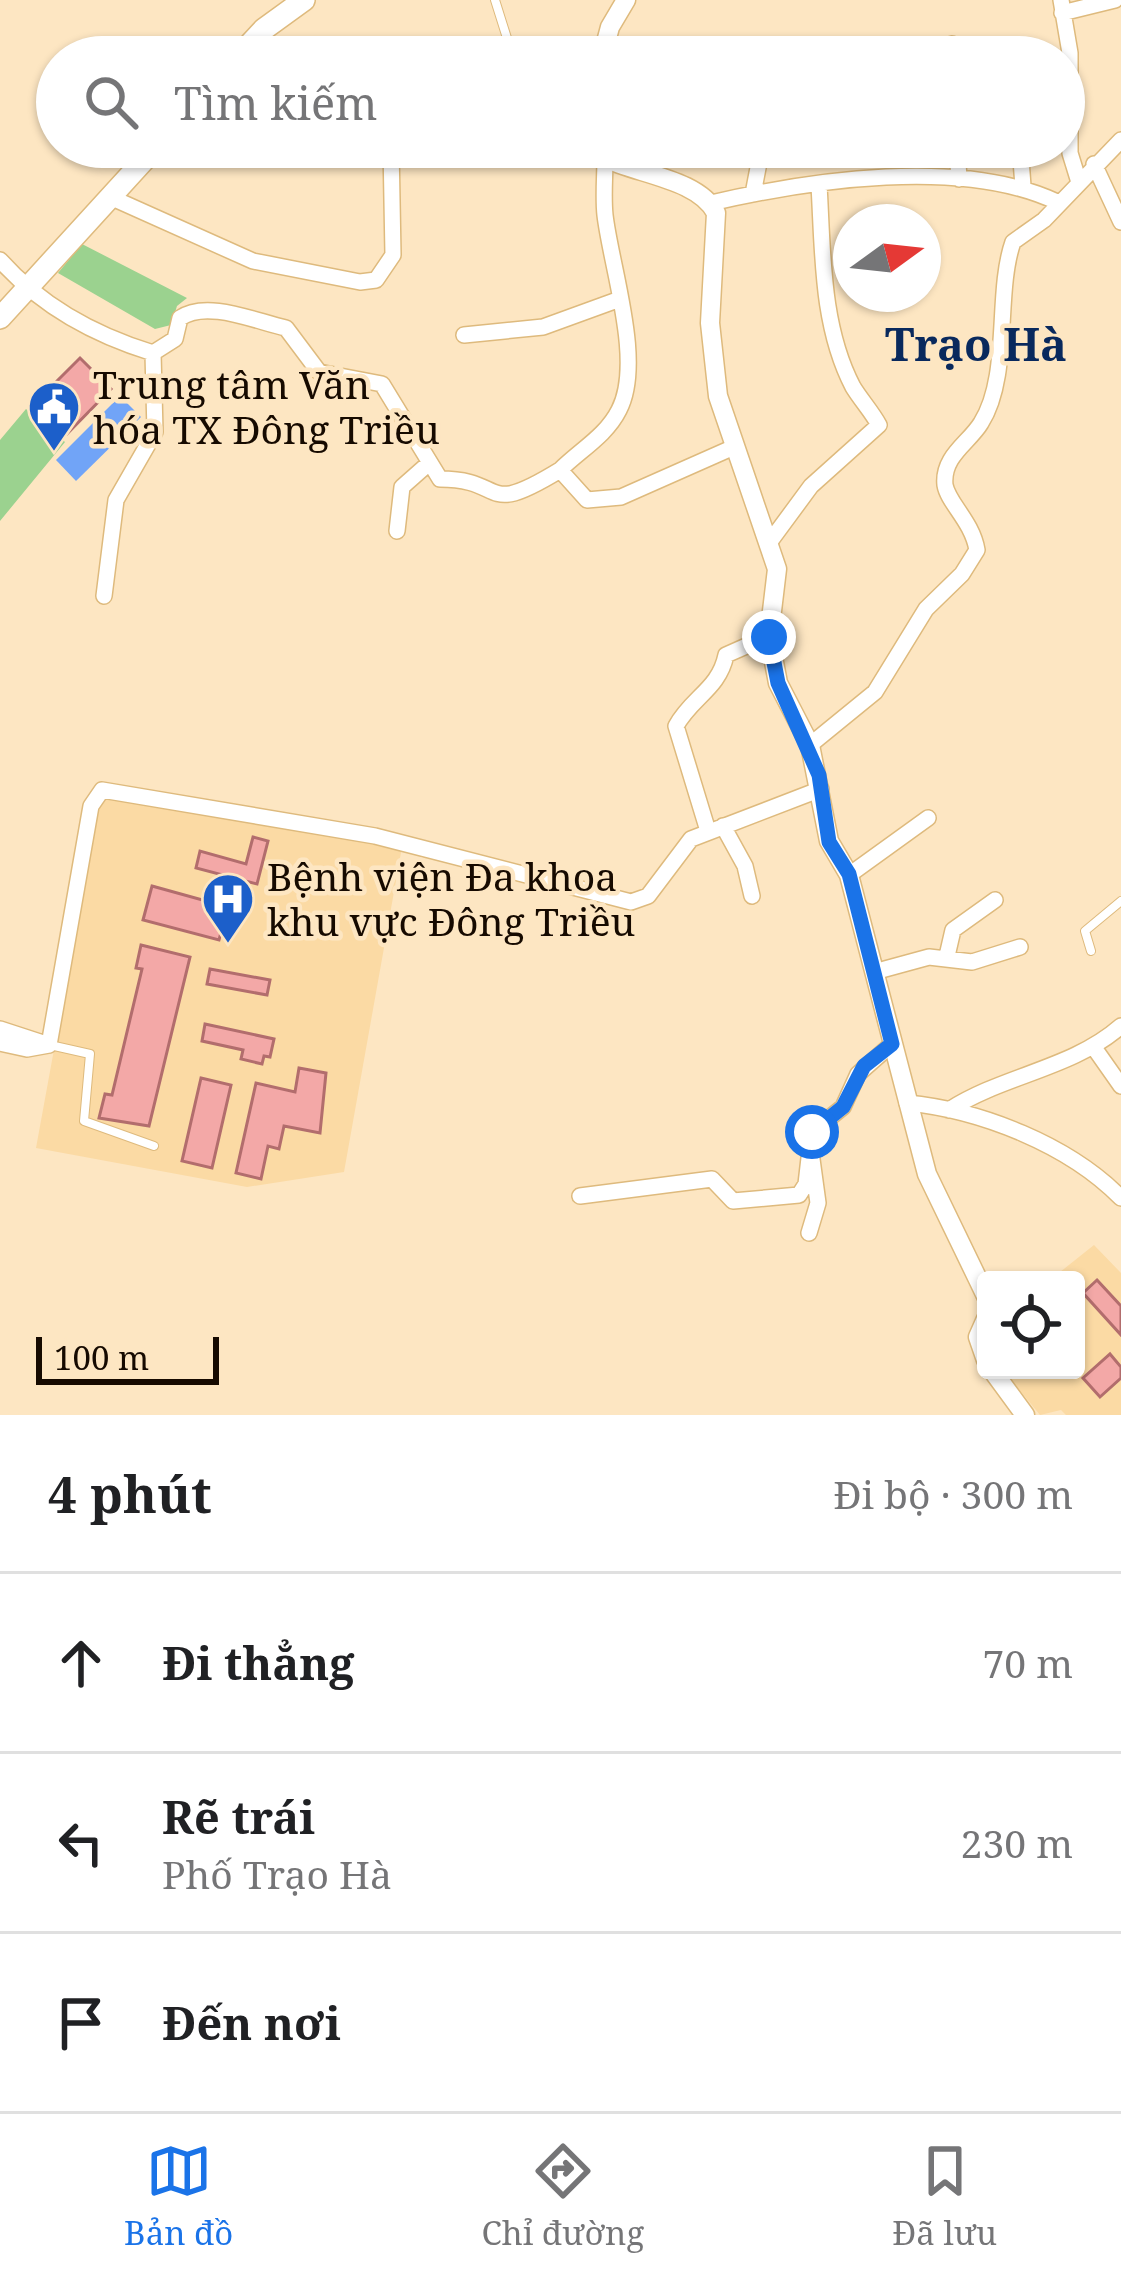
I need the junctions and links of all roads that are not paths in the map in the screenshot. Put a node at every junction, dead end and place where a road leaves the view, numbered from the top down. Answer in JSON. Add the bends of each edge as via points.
{"nodes":[{"id":1,"x":304,"y":0,"type":"edge"},
{"id":2,"x":495,"y":0,"type":"edge"},
{"id":3,"x":626,"y":0,"type":"edge"},
{"id":4,"x":1115,"y":0,"type":"edge"},
{"id":5,"x":1062,"y":7,"type":"edge"},
{"id":6,"x":258,"y":36,"type":"edge"},
{"id":7,"x":506,"y":36,"type":"edge"},
{"id":8,"x":608,"y":36,"type":"edge"},
{"id":9,"x":1121,"y":140,"type":"edge"},
{"id":10,"x":1094,"y":164,"type":"junction"},
{"id":11,"x":137,"y":168,"type":"edge"},
{"id":12,"x":391,"y":168,"type":"edge"},
{"id":13,"x":604,"y":168,"type":"edge"},
{"id":14,"x":637,"y":168,"type":"edge"},
{"id":15,"x":758,"y":168,"type":"edge"},
{"id":16,"x":958,"y":168,"type":"edge"},
{"id":17,"x":1022,"y":168,"type":"edge"},
{"id":18,"x":1075,"y":168,"type":"edge"},
{"id":19,"x":959,"y":179,"type":"junction"},
{"id":20,"x":1078,"y":179,"type":"junction"},
{"id":21,"x":819,"y":185,"type":"junction"},
{"id":22,"x":1023,"y":186,"type":"junction"},
{"id":23,"x":753,"y":194,"type":"junction"},
{"id":24,"x":110,"y":197,"type":"junction"},
{"id":25,"x":1057,"y":202,"type":"junction"},
{"id":26,"x":711,"y":203,"type":"junction"},
{"id":27,"x":1121,"y":222,"type":"edge"},
{"id":28,"x":0,"y":260,"type":"edge"},
{"id":29,"x":26,"y":289,"type":"junction"},
{"id":30,"x":620,"y":299,"type":"junction"},
{"id":31,"x":0,"y":318,"type":"edge"},
{"id":32,"x":464,"y":335,"type":"dead end"},
{"id":33,"x":153,"y":353,"type":"junction"},
{"id":34,"x":734,"y":446,"type":"junction"},
{"id":35,"x":428,"y":464,"type":"junction"},
{"id":36,"x":560,"y":470,"type":"junction"},
{"id":37,"x":397,"y":531,"type":"dead end"},
{"id":38,"x":769,"y":543,"type":"junction"},
{"id":39,"x":104,"y":596,"type":"dead end"},
{"id":40,"x":769,"y":637,"type":"junction"},
{"id":41,"x":810,"y":745,"type":"junction"},
{"id":42,"x":821,"y":789,"type":"junction"},
{"id":43,"x":928,"y":818,"type":"dead end"},
{"id":44,"x":716,"y":828,"type":"junction"},
{"id":45,"x":849,"y":874,"type":"junction"},
{"id":46,"x":752,"y":896,"type":"dead end"},
{"id":47,"x":995,"y":900,"type":"dead end"},
{"id":48,"x":1121,"y":901,"type":"edge"},
{"id":49,"x":1020,"y":947,"type":"dead end"},
{"id":50,"x":1091,"y":951,"type":"dead end"},
{"id":51,"x":947,"y":956,"type":"junction"},
{"id":52,"x":874,"y":972,"type":"junction"},
{"id":53,"x":1121,"y":1026,"type":"edge"},
{"id":54,"x":0,"y":1029,"type":"edge"},
{"id":55,"x":0,"y":1043,"type":"edge"},
{"id":56,"x":892,"y":1044,"type":"junction"},
{"id":57,"x":50,"y":1045,"type":"junction"},
{"id":58,"x":1095,"y":1049,"type":"junction"},
{"id":59,"x":1121,"y":1086,"type":"edge"},
{"id":60,"x":907,"y":1103,"type":"junction"},
{"id":61,"x":949,"y":1110,"type":"junction"},
{"id":62,"x":808,"y":1143,"type":"junction"},
{"id":63,"x":154,"y":1146,"type":"dead end"},
{"id":64,"x":580,"y":1196,"type":"dead end"},
{"id":65,"x":1121,"y":1198,"type":"edge"},
{"id":66,"x":809,"y":1233,"type":"dead end"},
{"id":67,"x":977,"y":1278,"type":"edge"},
{"id":68,"x":999,"y":1379,"type":"edge"},
{"id":69,"x":1025,"y":1415,"type":"edge"}],
"edges":[{"from":1,"to":6,"type":"main road"},
{"from":2,"to":7,"type":"lane"},
{"from":3,"to":8,"type":"street"},
{"from":4,"to":5,"type":"street"},
{"from":9,"to":10,"type":"street"},
{"from":10,"to":20,"type":"street"},
{"from":10,"to":27,"type":"street"},
{"from":11,"to":24,"type":"main road"},
{"from":12,"to":24,"type":"street","via":[[393,254],[376,280],[253,261]]},
{"from":13,"to":30,"type":"street"},
{"from":14,"to":26,"type":"street"},
{"from":15,"to":23,"type":"street"},
{"from":16,"to":19,"type":"street"},
{"from":17,"to":22,"type":"street"},
{"from":18,"to":20,"type":"street"},
{"from":19,"to":21,"type":"street"},
{"from":19,"to":22,"type":"street"},
{"from":20,"to":25,"type":"street"},
{"from":21,"to":23,"type":"street"},
{"from":21,"to":38,"type":"street","via":[[835,338],[879,425],[811,486]]},
{"from":22,"to":25,"type":"street"},
{"from":23,"to":26,"type":"street"},
{"from":24,"to":29,"type":"main road"},
{"from":25,"to":41,"type":"street","via":[[1012,242],[998,366],[981,424],[963,438],[945,479],[973,525],[977,550],[926,609],[874,692]]},
{"from":26,"to":34,"type":"street","via":[[713,362]]},
{"from":28,"to":29,"type":"street"},
{"from":29,"to":31,"type":"main road"},
{"from":29,"to":33,"type":"street","via":[[101,338]]},
{"from":30,"to":32,"type":"street","via":[[543,327]]},
{"from":30,"to":36,"type":"street","via":[[621,406],[603,434]]},
{"from":33,"to":35,"type":"street","via":[[175,339],[189,312],[286,328],[319,372],[382,383]]},
{"from":33,"to":39,"type":"street","via":[[155,432],[116,500]]},
{"from":34,"to":36,"type":"street","via":[[603,501],[586,500]]},
{"from":34,"to":38,"type":"street"},
{"from":35,"to":36,"type":"street","via":[[440,479],[500,498]]},
{"from":35,"to":37,"type":"street","via":[[402,487]]},
{"from":38,"to":40,"type":"street","via":[[777,568]]},
{"from":40,"to":41,"type":"street","via":[[778,683]]},
{"from":40,"to":44,"type":"street","via":[[726,655],[719,680],[676,726]]},
{"from":41,"to":42,"type":"street"},
{"from":42,"to":44,"type":"street"},
{"from":42,"to":45,"type":"street","via":[[829,842]]},
{"from":43,"to":45,"type":"street"},
{"from":44,"to":46,"type":"street","via":[[745,866]]},
{"from":44,"to":57,"type":"street","via":[[684,845],[648,896],[615,901],[375,836],[102,790],[91,806]]},
{"from":45,"to":52,"type":"street"},
{"from":47,"to":51,"type":"street","via":[[953,931]]},
{"from":48,"to":50,"type":"lane","via":[[1085,931]]},
{"from":49,"to":51,"type":"street","via":[[971,962]]},
{"from":51,"to":52,"type":"street"},
{"from":52,"to":56,"type":"street"},
{"from":53,"to":58,"type":"street"},
{"from":54,"to":57,"type":"street"},
{"from":55,"to":57,"type":"street"},
{"from":56,"to":60,"type":"street"},
{"from":56,"to":62,"type":"street","via":[[864,1066],[843,1107],[820,1122]]},
{"from":57,"to":63,"type":"lane","via":[[90,1054],[83,1121]]},
{"from":58,"to":59,"type":"street"},
{"from":58,"to":61,"type":"street","via":[[981,1090]]},
{"from":60,"to":61,"type":"street"},
{"from":60,"to":67,"type":"street","via":[[927,1174]]},
{"from":61,"to":65,"type":"street","via":[[1090,1168]]},
{"from":62,"to":64,"type":"street","via":[[805,1189],[795,1196],[734,1202],[712,1179]]},
{"from":62,"to":66,"type":"street","via":[[818,1203]]},
{"from":68,"to":69,"type":"street"}]}
